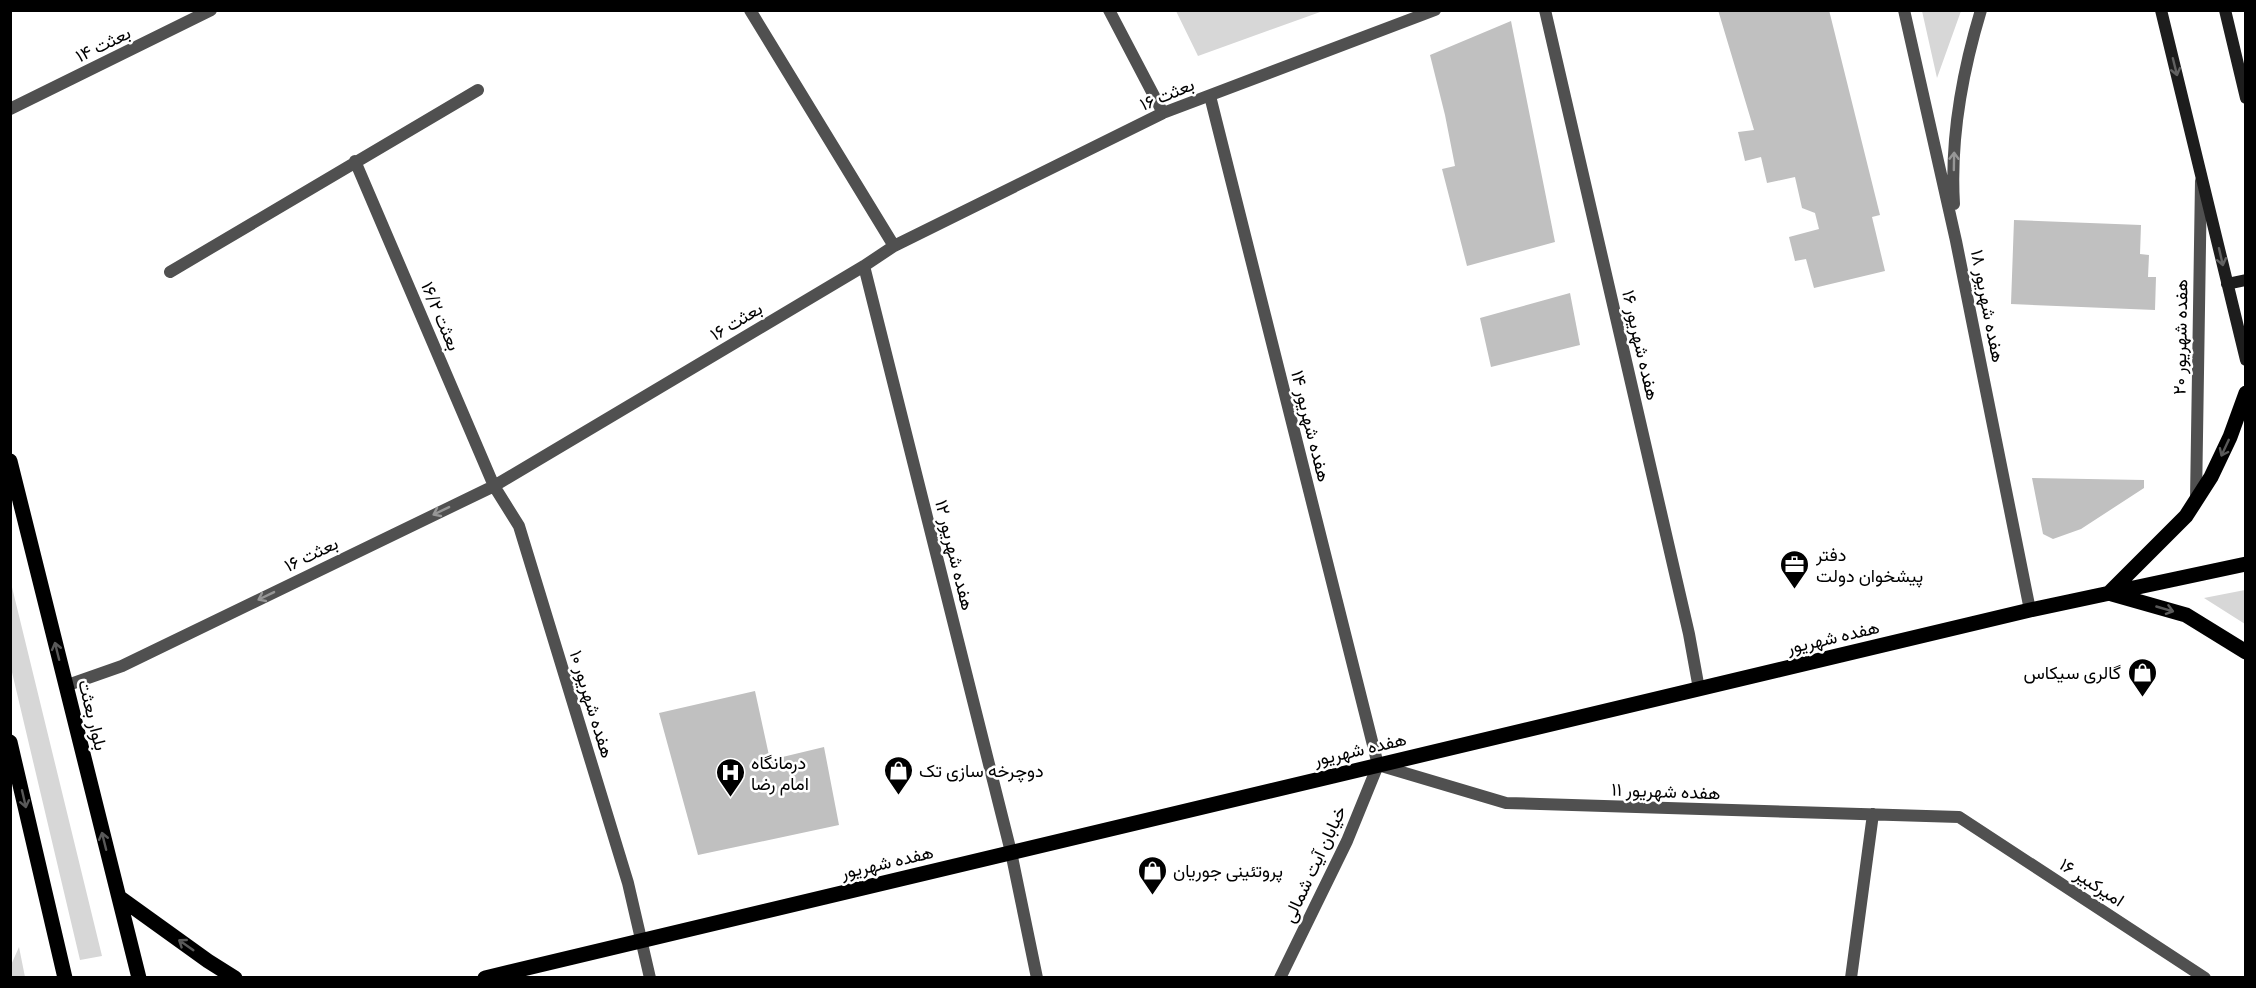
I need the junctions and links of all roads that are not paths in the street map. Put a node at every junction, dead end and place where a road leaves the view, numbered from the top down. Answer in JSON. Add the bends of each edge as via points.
{"nodes":[{"id":1,"x":211,"y":10,"type":"edge"},
{"id":2,"x":750,"y":10,"type":"edge"},
{"id":3,"x":1109,"y":10,"type":"edge"},
{"id":4,"x":1435,"y":10,"type":"edge"},
{"id":5,"x":1545,"y":10,"type":"edge"},
{"id":6,"x":1904,"y":10,"type":"edge"},
{"id":7,"x":1981,"y":10,"type":"edge"},
{"id":8,"x":2161,"y":10,"type":"edge"},
{"id":9,"x":2225,"y":10,"type":"edge"},
{"id":10,"x":478,"y":90,"type":"dead end"},
{"id":11,"x":1210,"y":96,"type":"junction"},
{"id":12,"x":2246,"y":98,"type":"edge"},
{"id":13,"x":10,"y":109,"type":"edge"},
{"id":14,"x":1164,"y":114,"type":"junction"},
{"id":15,"x":355,"y":161,"type":"junction"},
{"id":16,"x":2201,"y":174,"type":"junction"},
{"id":17,"x":1956,"y":241,"type":"junction"},
{"id":18,"x":894,"y":246,"type":"junction"},
{"id":19,"x":864,"y":266,"type":"junction"},
{"id":20,"x":170,"y":272,"type":"dead end"},
{"id":21,"x":2246,"y":280,"type":"edge"},
{"id":22,"x":2227,"y":284,"type":"junction"},
{"id":23,"x":2246,"y":360,"type":"edge"},
{"id":24,"x":2246,"y":393,"type":"edge"},
{"id":25,"x":10,"y":461,"type":"edge"},
{"id":26,"x":494,"y":486,"type":"junction"},
{"id":27,"x":2196,"y":501,"type":"junction"},
{"id":28,"x":2246,"y":564,"type":"edge"},
{"id":29,"x":2109,"y":593,"type":"junction"},
{"id":30,"x":2030,"y":610,"type":"junction"},
{"id":31,"x":2246,"y":652,"type":"edge"},
{"id":32,"x":65,"y":686,"type":"junction"},
{"id":33,"x":1699,"y":689,"type":"junction"},
{"id":34,"x":10,"y":742,"type":"edge"},
{"id":35,"x":1378,"y":765,"type":"junction"},
{"id":36,"x":1874,"y":814,"type":"junction"},
{"id":37,"x":1959,"y":817,"type":"joint"},
{"id":38,"x":1011,"y":852,"type":"junction"},
{"id":39,"x":119,"y":897,"type":"junction"},
{"id":40,"x":641,"y":940,"type":"junction"},
{"id":41,"x":65,"y":978,"type":"edge"},
{"id":42,"x":139,"y":978,"type":"edge"},
{"id":43,"x":235,"y":978,"type":"edge"},
{"id":44,"x":485,"y":978,"type":"edge"},
{"id":45,"x":650,"y":978,"type":"edge"},
{"id":46,"x":1037,"y":978,"type":"edge"},
{"id":47,"x":1280,"y":978,"type":"edge"},
{"id":48,"x":1851,"y":978,"type":"edge"},
{"id":49,"x":2205,"y":978,"type":"edge"}],
"edges":[{"from":1,"to":13,"type":"street","name":"بعثت ۱۴"},
{"from":2,"to":18,"type":"street"},
{"from":3,"to":14,"type":"street"},
{"from":4,"to":11,"type":"street","name":"بعثت ۱۶"},
{"from":5,"to":33,"type":"street","name":"هفده شهریور ۱۶"},
{"from":6,"to":17,"type":"street","name":"هفده شهریور ۱۸"},
{"from":17,"to":7,"type":"street","one_way":true,"via":[[1954,146],[1964,75]]},
{"from":8,"to":16,"type":"main road","one_way":true},
{"from":9,"to":12,"type":"main road"},
{"from":10,"to":15,"type":"street"},
{"from":11,"to":14,"type":"street","name":"بعثت ۱۶"},
{"from":11,"to":35,"type":"street","name":"هفده شهریور ۱۴"},
{"from":14,"to":18,"type":"street","name":"بعثت ۱۶"},
{"from":15,"to":20,"type":"street"},
{"from":15,"to":26,"type":"street","name":"بعثت ۱۶/۲"},
{"from":16,"to":22,"type":"main road","one_way":true},
{"from":16,"to":27,"type":"street","name":"هفده شهریور ۲۰"},
{"from":17,"to":30,"type":"street","name":"هفده شهریور ۱۸"},
{"from":18,"to":19,"type":"street","name":"بعثت ۱۶"},
{"from":19,"to":26,"type":"street","name":"بعثت ۱۶"},
{"from":19,"to":38,"type":"street","name":"هفده شهریور ۱۲"},
{"from":21,"to":22,"type":"main road"},
{"from":22,"to":23,"type":"main road"},
{"from":24,"to":27,"type":"main road","one_way":true,"via":[[2230,437]]},
{"from":32,"to":25,"type":"main road","name":"بلوار بعثت","one_way":true},
{"from":26,"to":32,"type":"street","name":"بعثت ۱۶","one_way":true,"via":[[122,666]]},
{"from":26,"to":40,"type":"street","name":"هفده شهریور ۱۰","via":[[519,526],[628,883]]},
{"from":27,"to":29,"type":"main road","via":[[2186,516]]},
{"from":28,"to":29,"type":"main road","name":"هفده شهریور"},
{"from":29,"to":30,"type":"main road","name":"هفده شهریور"},
{"from":29,"to":31,"type":"main road","one_way":true,"via":[[2186,615]]},
{"from":30,"to":33,"type":"main road","name":"هفده شهریور"},
{"from":39,"to":32,"type":"main road","name":"بلوار بعثت","one_way":true},
{"from":33,"to":35,"type":"main road","name":"هفده شهریور"},
{"from":34,"to":41,"type":"main road","one_way":true},
{"from":35,"to":36,"type":"street","name":"هفده شهریور ۱۱","via":[[1506,803]]},
{"from":35,"to":38,"type":"main road","name":"هفده شهریور"},
{"from":35,"to":47,"type":"street","name":"خیابان آیت شمالی","via":[[1347,841]]},
{"from":36,"to":37,"type":"street","name":"هفده شهریور ۱۱"},
{"from":36,"to":48,"type":"street"},
{"from":37,"to":49,"type":"street","name":"امیرکبیر ۱۶"},
{"from":38,"to":40,"type":"main road","name":"هفده شهریور"},
{"from":38,"to":46,"type":"street","name":"هفده شهریور ۱۲"},
{"from":39,"to":42,"type":"main road","name":"بلوار بعثت"},
{"from":43,"to":39,"type":"main road","one_way":true},
{"from":40,"to":44,"type":"main road","name":"هفده شهریور"},
{"from":40,"to":45,"type":"street","name":"هفده شهریور ۱۰"}]}
